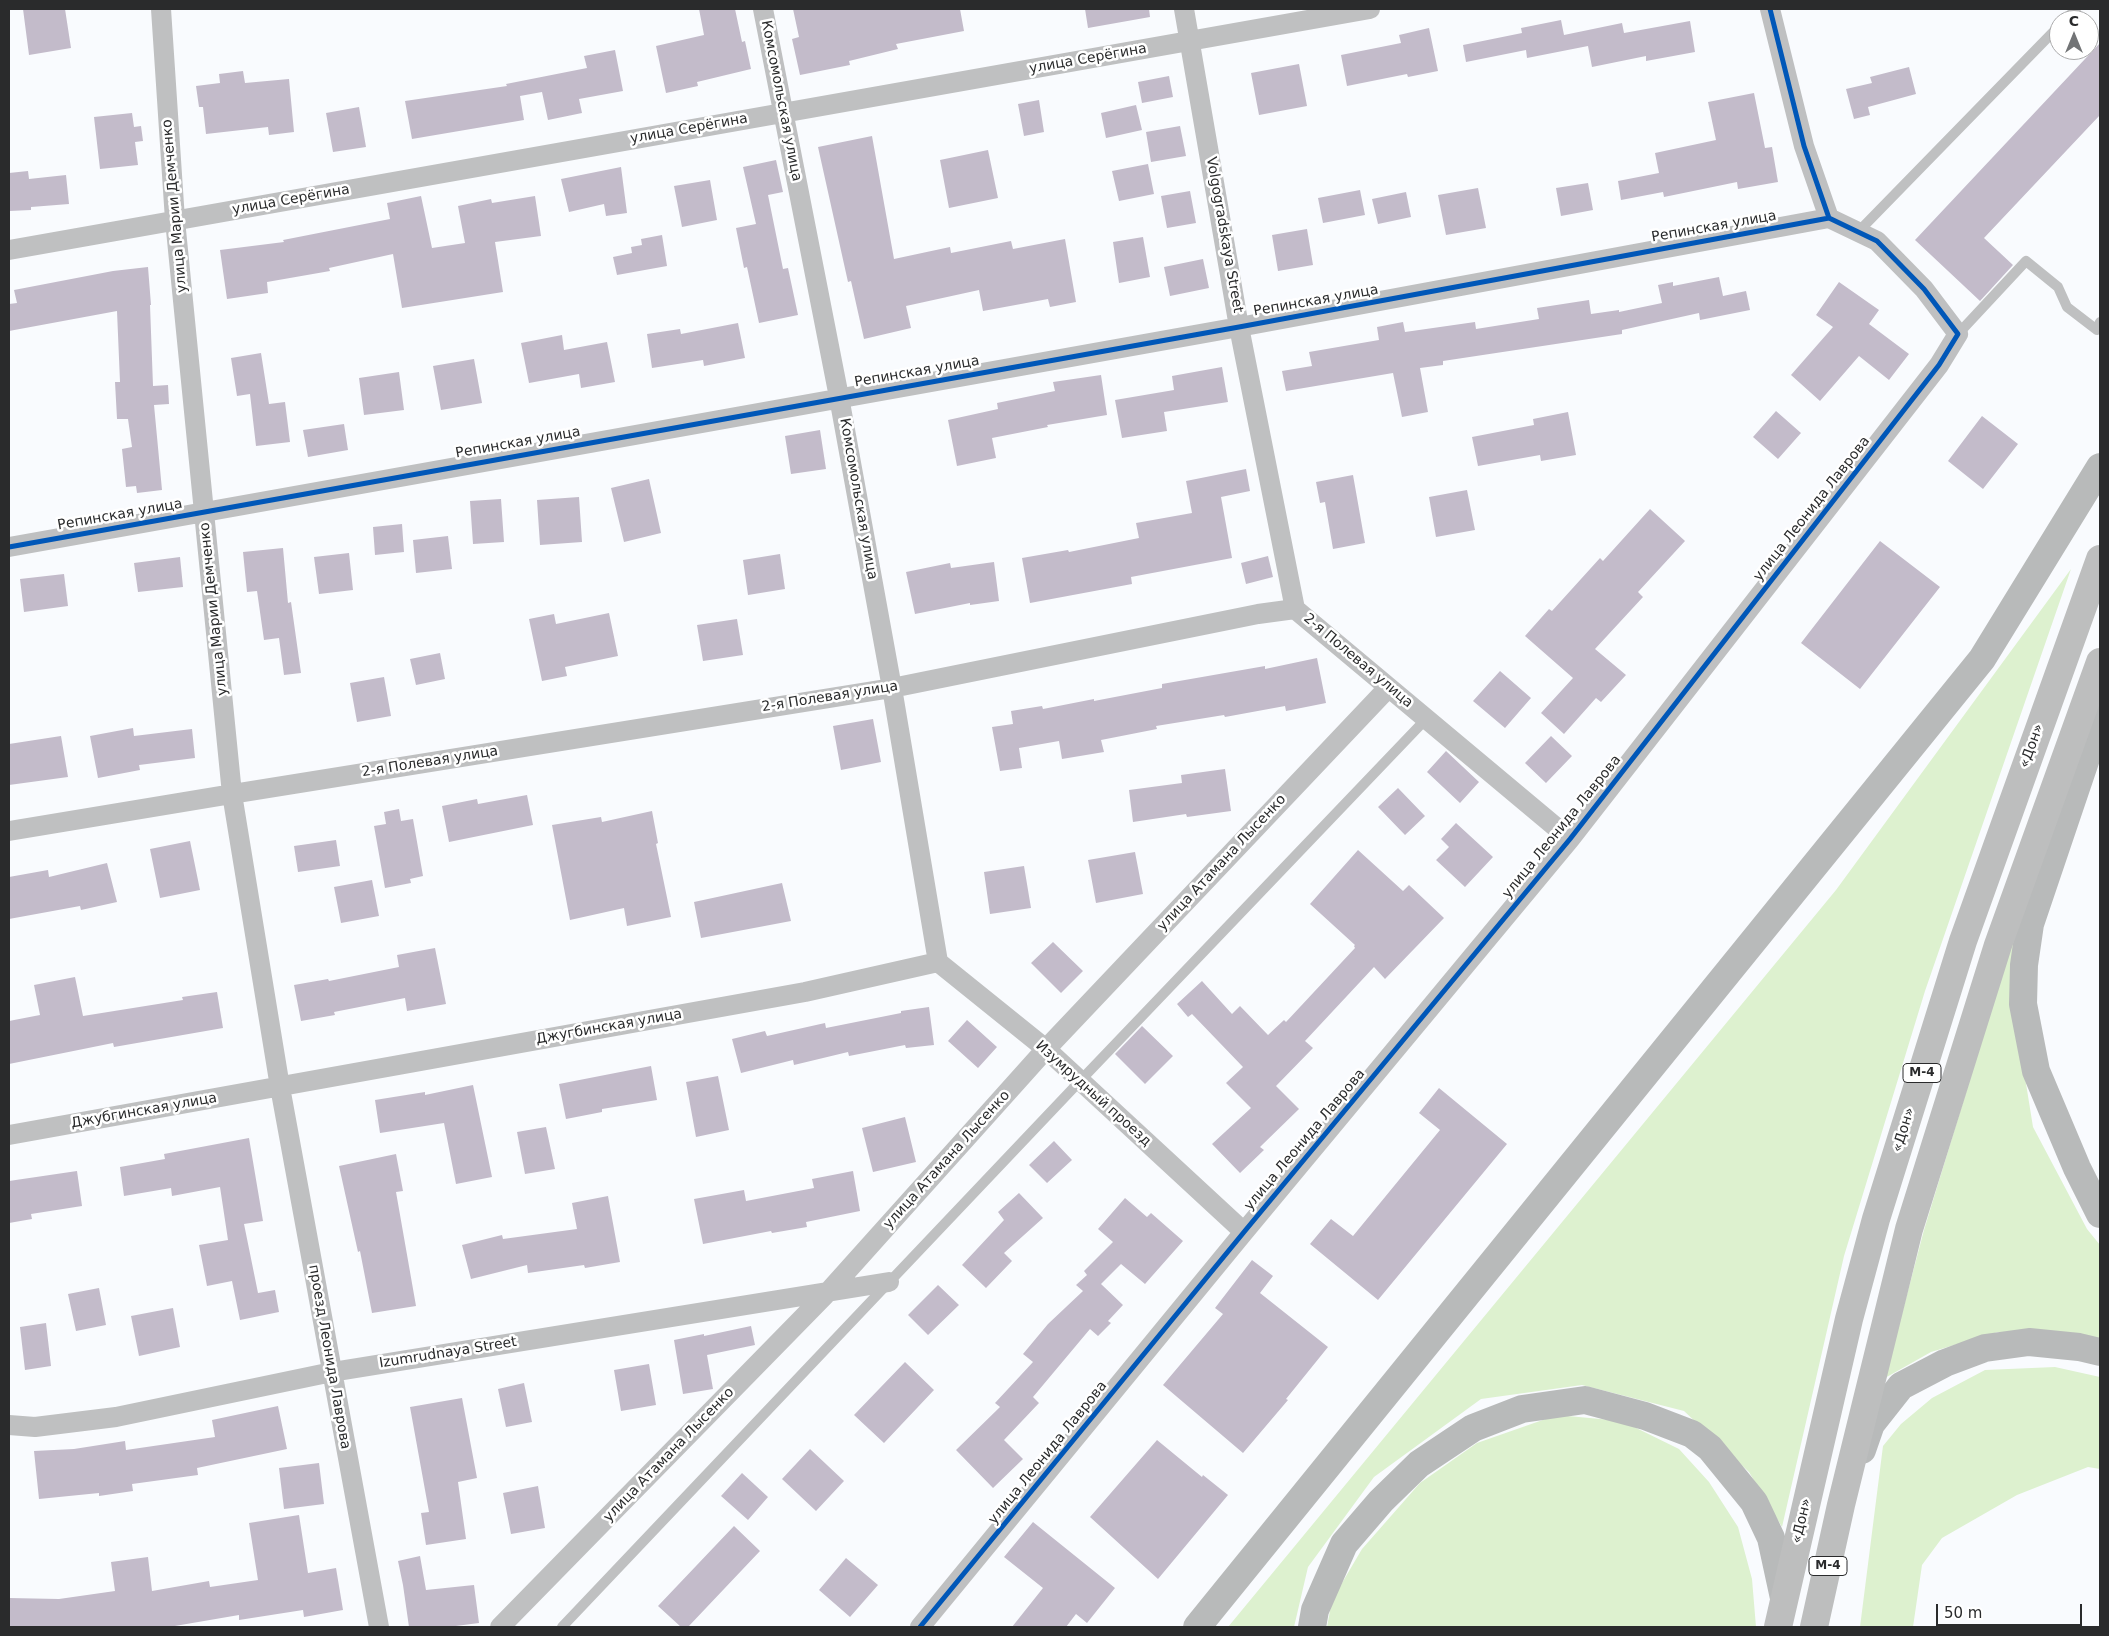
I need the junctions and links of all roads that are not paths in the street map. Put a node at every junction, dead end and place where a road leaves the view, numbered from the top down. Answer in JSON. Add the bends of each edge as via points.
{"nodes":[{"id":1,"x":161,"y":9,"type":"edge"},
{"id":2,"x":763,"y":9,"type":"edge"},
{"id":3,"x":1184,"y":9,"type":"edge"},
{"id":4,"x":1370,"y":9,"type":"edge"},
{"id":5,"x":1770,"y":9,"type":"edge"},
{"id":6,"x":2049,"y":36,"type":"edge"},
{"id":7,"x":1191,"y":42,"type":"junction"},
{"id":8,"x":783,"y":112,"type":"junction"},
{"id":9,"x":1829,"y":218,"type":"junction"},
{"id":10,"x":175,"y":220,"type":"junction"},
{"id":11,"x":1858,"y":232,"type":"junction"},
{"id":12,"x":9,"y":250,"type":"edge"},
{"id":13,"x":2100,"y":322,"type":"edge"},
{"id":14,"x":1239,"y":327,"type":"junction"},
{"id":15,"x":1958,"y":334,"type":"junction"},
{"id":16,"x":839,"y":397,"type":"junction"},
{"id":17,"x":2100,"y":467,"type":"edge"},
{"id":18,"x":204,"y":511,"type":"junction"},
{"id":19,"x":9,"y":547,"type":"edge"},
{"id":20,"x":2100,"y":559,"type":"edge"},
{"id":21,"x":1295,"y":609,"type":"junction"},
{"id":22,"x":2100,"y":662,"type":"edge"},
{"id":23,"x":892,"y":688,"type":"junction"},
{"id":24,"x":1388,"y":688,"type":"junction"},
{"id":25,"x":2100,"y":717,"type":"edge"},
{"id":26,"x":1427,"y":718,"type":"junction"},
{"id":27,"x":232,"y":794,"type":"junction"},
{"id":28,"x":9,"y":831,"type":"edge"},
{"id":29,"x":1570,"y":838,"type":"junction"},
{"id":30,"x":938,"y":962,"type":"junction"},
{"id":31,"x":1046,"y":1049,"type":"junction"},
{"id":32,"x":1080,"y":1080,"type":"junction"},
{"id":33,"x":280,"y":1087,"type":"junction"},
{"id":34,"x":9,"y":1135,"type":"edge"},
{"id":35,"x":2100,"y":1214,"type":"edge"},
{"id":36,"x":1244,"y":1232,"type":"junction"},
{"id":37,"x":889,"y":1282,"type":"junction"},
{"id":38,"x":829,"y":1291,"type":"junction"},
{"id":39,"x":2100,"y":1352,"type":"edge"},
{"id":40,"x":332,"y":1372,"type":"junction"},
{"id":41,"x":9,"y":1424,"type":"edge"},
{"id":42,"x":1841,"y":1505,"type":"junction"},
{"id":43,"x":1784,"y":1598,"type":"junction"},
{"id":44,"x":379,"y":1627,"type":"edge"},
{"id":45,"x":500,"y":1627,"type":"edge"},
{"id":46,"x":562,"y":1627,"type":"edge"},
{"id":47,"x":920,"y":1627,"type":"edge"},
{"id":48,"x":1197,"y":1627,"type":"edge"},
{"id":49,"x":1312,"y":1627,"type":"edge"},
{"id":50,"x":1778,"y":1627,"type":"edge"},
{"id":51,"x":1814,"y":1627,"type":"edge"}],
"edges":[{"from":1,"to":10,"type":"street","name":"улица Марии Демченко"},
{"from":2,"to":8,"type":"street","name":"Комсомольская улица"},
{"from":3,"to":7,"type":"street","name":"Volgogradskaya Street"},
{"from":4,"to":7,"type":"street","name":"улица Серёгина"},
{"from":5,"to":9,"type":"street","via":[[1804,146]]},
{"from":6,"to":11,"type":"lane"},
{"from":7,"to":8,"type":"street","name":"улица Серёгина"},
{"from":7,"to":14,"type":"street","name":"Volgogradskaya Street"},
{"from":8,"to":10,"type":"street","name":"улица Серёгина"},
{"from":8,"to":16,"type":"street","name":"Комсомольская улица"},
{"from":9,"to":11,"type":"street"},
{"from":9,"to":14,"type":"street","name":"Репинская улица"},
{"from":10,"to":12,"type":"street","name":"улица Серёгина"},
{"from":10,"to":18,"type":"street","name":"улица Марии Демченко"},
{"from":11,"to":15,"type":"street","via":[[1876,241],[1917,282]]},
{"from":13,"to":15,"type":"lane","via":[[2097,330],[2066,307],[2058,287],[2026,261]]},
{"from":14,"to":16,"type":"street","name":"Репинская улица"},
{"from":14,"to":21,"type":"street","name":"Volgogradskaya Street"},
{"from":15,"to":29,"type":"street","name":"улица Леонида Лаврова","via":[[1939,365]]},
{"from":16,"to":18,"type":"street","name":"Репинская улица"},
{"from":16,"to":23,"type":"street","name":"Комсомольская улица"},
{"from":17,"to":48,"type":"main road","via":[[1982,659]]},
{"from":18,"to":19,"type":"street","name":"Репинская улица"},
{"from":18,"to":27,"type":"street","name":"улица Марии Демченко"},
{"from":20,"to":43,"type":"highway","name":"«Дон»","number":"М-4","via":[[1963,941],[1876,1219],[1849,1319]]},
{"from":21,"to":23,"type":"street","name":"2-я Полевая улица"},
{"from":21,"to":24,"type":"street","name":"2-я Полевая улица"},
{"from":22,"to":42,"type":"highway","number":"М-4","via":[[1998,945],[1909,1228]]},
{"from":23,"to":27,"type":"street","name":"2-я Полевая улица"},
{"from":23,"to":30,"type":"street","name":"Комсомольская улица"},
{"from":24,"to":26,"type":"street","name":"2-я Полевая улица"},
{"from":24,"to":31,"type":"street","name":"улица Атамана Лысенко"},
{"from":25,"to":35,"type":"main road","via":[[2030,924],[2023,1004],[2036,1071]]},
{"from":26,"to":29,"type":"street","name":"2-я Полевая улица"},
{"from":26,"to":32,"type":"lane"},
{"from":27,"to":28,"type":"street","name":"2-я Полевая улица"},
{"from":27,"to":33,"type":"street","name":"улица Марии Демченко"},
{"from":29,"to":36,"type":"street","name":"улица Леонида Лаврова"},
{"from":30,"to":31,"type":"street","name":"Изумрудный проезд"},
{"from":30,"to":33,"type":"street","name":"Джугбинская улица","via":[[804,992]]},
{"from":31,"to":32,"type":"street","name":"Изумрудный проезд"},
{"from":31,"to":38,"type":"street","name":"улица Атамана Лысенко"},
{"from":32,"to":36,"type":"street","name":"Изумрудный проезд"},
{"from":32,"to":37,"type":"lane"},
{"from":33,"to":34,"type":"street","name":"Джубгинская улица"},
{"from":33,"to":40,"type":"street","name":"проезд Леонида Лаврова"},
{"from":36,"to":47,"type":"street","name":"улица Леонида Лаврова"},
{"from":37,"to":38,"type":"street","name":"Izumrudnaya Street"},
{"from":37,"to":46,"type":"lane"},
{"from":38,"to":40,"type":"street","name":"Izumrudnaya Street"},
{"from":38,"to":45,"type":"street","name":"улица Атамана Лысенко"},
{"from":39,"to":42,"type":"main road","via":[[2029,1342],[1986,1348],[1944,1363],[1901,1386],[1871,1424]]},
{"from":40,"to":41,"type":"street","name":"Izumrudnaya Street","via":[[116,1417],[35,1427]]},
{"from":40,"to":44,"type":"street","name":"проезд Леонида Лаврова"},
{"from":42,"to":51,"type":"highway","number":"М-4"},
{"from":43,"to":49,"type":"main road","via":[[1771,1538],[1754,1502],[1710,1448],[1692,1434],[1585,1400],[1522,1409],[1473,1428],[1418,1464],[1344,1544],[1315,1610]]},
{"from":43,"to":50,"type":"highway","name":"«Дон»","number":"М-4"}]}
